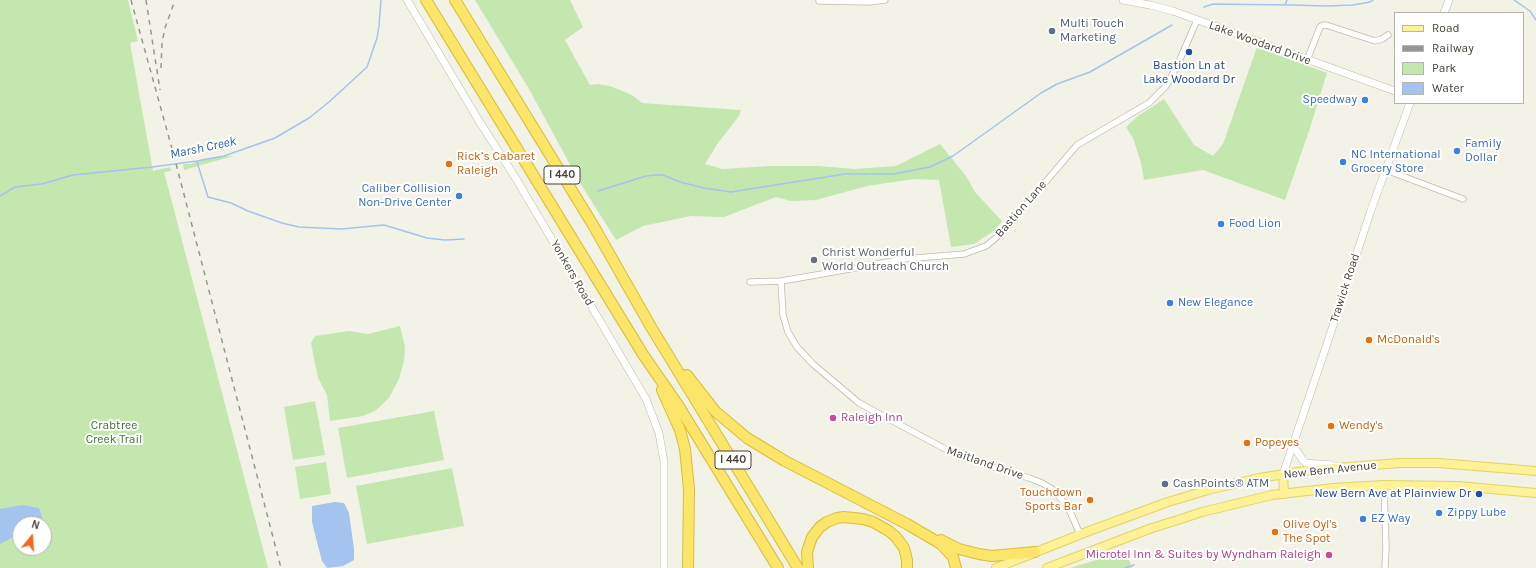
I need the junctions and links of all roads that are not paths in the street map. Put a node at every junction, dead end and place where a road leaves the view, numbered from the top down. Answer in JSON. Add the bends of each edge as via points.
{"nodes":[{"id":1,"x":407,"y":0,"type":"edge"},
{"id":2,"x":426,"y":0,"type":"edge"},
{"id":3,"x":455,"y":0,"type":"edge"},
{"id":4,"x":885,"y":0,"type":"edge"},
{"id":5,"x":1123,"y":0,"type":"edge"},
{"id":6,"x":1449,"y":0,"type":"edge"},
{"id":7,"x":819,"y":1,"type":"edge"},
{"id":8,"x":1444,"y":12,"type":"edge"},
{"id":9,"x":1197,"y":20,"type":"junction"},
{"id":10,"x":1388,"y":35,"type":"dead end"},
{"id":11,"x":1307,"y":60,"type":"junction"},
{"id":12,"x":1394,"y":91,"type":"edge"},
{"id":13,"x":1410,"y":104,"type":"edge"},
{"id":14,"x":1386,"y":170,"type":"junction"},
{"id":15,"x":1463,"y":199,"type":"dead end"},
{"id":16,"x":781,"y":281,"type":"junction"},
{"id":17,"x":750,"y":282,"type":"dead end"},
{"id":18,"x":667,"y":353,"type":"junction"},
{"id":19,"x":644,"y":356,"type":"junction"},
{"id":20,"x":1293,"y":445,"type":"junction"},
{"id":21,"x":1338,"y":467,"type":"junction"},
{"id":22,"x":1536,"y":471,"type":"edge"},
{"id":23,"x":1283,"y":474,"type":"junction"},
{"id":24,"x":1384,"y":485,"type":"junction"},
{"id":25,"x":1536,"y":493,"type":"edge"},
{"id":26,"x":1284,"y":494,"type":"junction"},
{"id":27,"x":907,"y":524,"type":"junction"},
{"id":28,"x":1080,"y":534,"type":"junction"},
{"id":29,"x":1035,"y":552,"type":"junction"},
{"id":30,"x":664,"y":568,"type":"edge"},
{"id":31,"x":688,"y":568,"type":"edge"},
{"id":32,"x":778,"y":568,"type":"edge"},
{"id":33,"x":798,"y":568,"type":"edge"},
{"id":34,"x":808,"y":568,"type":"edge"},
{"id":35,"x":907,"y":568,"type":"edge"},
{"id":36,"x":956,"y":568,"type":"edge"},
{"id":37,"x":996,"y":568,"type":"edge"},
{"id":38,"x":1047,"y":568,"type":"edge"},
{"id":39,"x":1384,"y":568,"type":"edge"}],
"edges":[{"from":1,"to":30,"type":"street","name":"Yonkers Road","via":[[646,399],[659,433],[664,462]]},
{"from":2,"to":19,"type":"highway","number":"I 440"},
{"from":3,"to":18,"type":"highway","number":"I 440"},
{"from":4,"to":7,"type":"street"},
{"from":5,"to":9,"type":"street","name":"Lake Woodard Drive","via":[[1150,5]]},
{"from":6,"to":8,"type":"street"},
{"from":9,"to":11,"type":"street","name":"Lake Woodard Drive"},
{"from":9,"to":16,"type":"street","name":"Bastion Lane","via":[[1166,86],[1149,103],[1077,146],[1003,232],[986,246],[964,254],[890,261]]},
{"from":10,"to":11,"type":"street","via":[[1375,41],[1323,25],[1317,33]]},
{"from":11,"to":12,"type":"street","name":"Lake Woodard Drive"},
{"from":13,"to":14,"type":"street","name":"Trawick Road"},
{"from":14,"to":15,"type":"street"},
{"from":14,"to":20,"type":"street","name":"Trawick Road"},
{"from":16,"to":17,"type":"street","name":"Bastion Lane"},
{"from":16,"to":28,"type":"street","name":"Maitland Drive","via":[[785,324],[797,347],[813,364],[859,402],[942,448],[1030,478],[1052,489],[1068,507]]},
{"from":18,"to":27,"type":"highway","via":[[715,412],[747,438],[791,464]]},
{"from":18,"to":33,"type":"highway","number":"I 440"},
{"from":19,"to":31,"type":"highway","via":[[676,420],[685,449],[689,489]]},
{"from":19,"to":32,"type":"highway","number":"I 440","via":[[678,405]]},
{"from":20,"to":21,"type":"street","via":[[1306,462]]},
{"from":20,"to":23,"type":"street","name":"Trawick Road"},
{"from":21,"to":22,"type":"main road","name":"New Bern Avenue","via":[[1439,463]]},
{"from":21,"to":23,"type":"main road","name":"New Bern Avenue"},
{"from":23,"to":26,"type":"main road"},
{"from":23,"to":28,"type":"main road","name":"New Bern Avenue","via":[[1192,495]]},
{"from":24,"to":25,"type":"main road","name":"New Bern Avenue","via":[[1458,486]]},
{"from":24,"to":26,"type":"main road","name":"New Bern Avenue"},
{"from":24,"to":39,"type":"street"},
{"from":26,"to":38,"type":"main road","name":"New Bern Avenue","via":[[1188,516]]},
{"from":27,"to":29,"type":"highway","via":[[960,549],[979,554],[1003,556]]},
{"from":27,"to":36,"type":"highway","via":[[946,548]]},
{"from":28,"to":29,"type":"main road","name":"New Bern Avenue"},
{"from":29,"to":37,"type":"main road","name":"New Bern Avenue"},
{"from":34,"to":35,"type":"highway","via":[[807,552],[812,537],[820,526],[844,517],[873,522],[890,531],[904,548]]}]}
